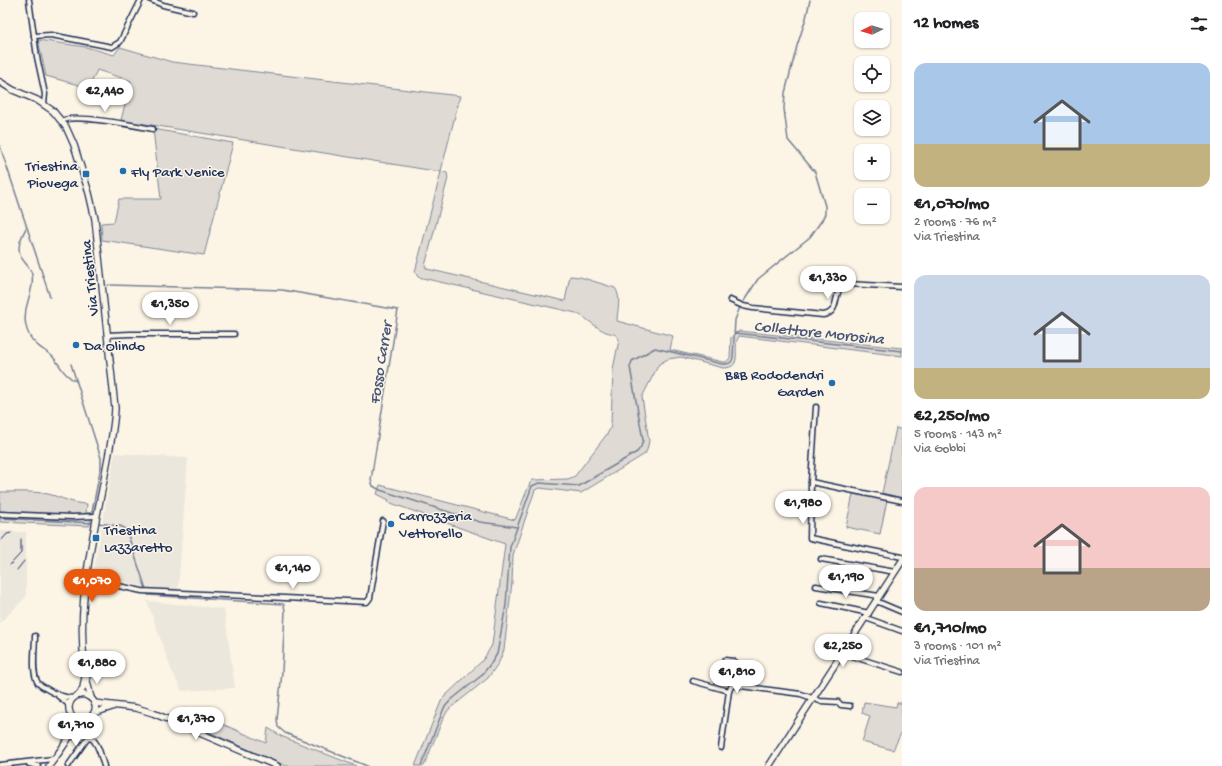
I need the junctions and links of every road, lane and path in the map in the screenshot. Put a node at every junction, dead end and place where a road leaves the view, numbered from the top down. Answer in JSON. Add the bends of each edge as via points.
{"nodes":[{"id":1,"x":29,"y":0,"type":"edge"},
{"id":2,"x":141,"y":0,"type":"edge"},
{"id":3,"x":151,"y":0,"type":"edge"},
{"id":4,"x":193,"y":12,"type":"dead end"},
{"id":5,"x":34,"y":36,"type":"junction"},
{"id":6,"x":0,"y":82,"type":"edge"},
{"id":7,"x":44,"y":104,"type":"junction"},
{"id":8,"x":62,"y":121,"type":"junction"},
{"id":9,"x":153,"y":129,"type":"dead end"},
{"id":10,"x":902,"y":287,"type":"edge"},
{"id":11,"x":730,"y":300,"type":"dead end"},
{"id":12,"x":234,"y":334,"type":"dead end"},
{"id":13,"x":107,"y":336,"type":"junction"},
{"id":14,"x":816,"y":408,"type":"dead end"},
{"id":15,"x":811,"y":482,"type":"junction"},
{"id":16,"x":902,"y":501,"type":"edge"},
{"id":17,"x":0,"y":514,"type":"edge"},
{"id":18,"x":96,"y":517,"type":"junction"},
{"id":19,"x":383,"y":521,"type":"dead end"},
{"id":20,"x":902,"y":557,"type":"edge"},
{"id":21,"x":821,"y":559,"type":"dead end"},
{"id":22,"x":902,"y":561,"type":"edge"},
{"id":23,"x":898,"y":570,"type":"edge"},
{"id":24,"x":86,"y":580,"type":"junction"},
{"id":25,"x":816,"y":586,"type":"dead end"},
{"id":26,"x":878,"y":599,"type":"junction"},
{"id":27,"x":821,"y":603,"type":"dead end"},
{"id":28,"x":902,"y":612,"type":"edge"},
{"id":29,"x":867,"y":615,"type":"junction"},
{"id":30,"x":902,"y":631,"type":"edge"},
{"id":31,"x":35,"y":636,"type":"dead end"},
{"id":32,"x":842,"y":653,"type":"junction"},
{"id":33,"x":725,"y":660,"type":"dead end"},
{"id":34,"x":902,"y":672,"type":"edge"},
{"id":35,"x":86,"y":677,"type":"junction"},
{"id":36,"x":693,"y":681,"type":"dead end"},
{"id":37,"x":733,"y":685,"type":"junction"},
{"id":38,"x":729,"y":691,"type":"junction"},
{"id":39,"x":57,"y":694,"type":"junction"},
{"id":40,"x":76,"y":696,"type":"junction"},
{"id":41,"x":813,"y":698,"type":"junction"},
{"id":42,"x":93,"y":701,"type":"junction"},
{"id":43,"x":116,"y":706,"type":"junction"},
{"id":44,"x":850,"y":706,"type":"dead end"},
{"id":45,"x":69,"y":707,"type":"junction"},
{"id":46,"x":94,"y":713,"type":"junction"},
{"id":47,"x":73,"y":718,"type":"junction"},
{"id":48,"x":85,"y":721,"type":"junction"},
{"id":49,"x":721,"y":748,"type":"dead end"},
{"id":50,"x":55,"y":758,"type":"junction"},
{"id":51,"x":23,"y":763,"type":"junction"},
{"id":52,"x":0,"y":765,"type":"edge"},
{"id":53,"x":16,"y":765,"type":"edge"},
{"id":54,"x":38,"y":766,"type":"edge"},
{"id":55,"x":49,"y":766,"type":"edge"},
{"id":56,"x":68,"y":766,"type":"edge"},
{"id":57,"x":104,"y":766,"type":"edge"},
{"id":58,"x":277,"y":766,"type":"edge"},
{"id":59,"x":769,"y":766,"type":"edge"}],
"edges":[{"from":1,"to":5,"type":"street"},
{"from":2,"to":5,"type":"street","via":[[120,42],[112,47],[51,35]]},
{"from":3,"to":4,"type":"street"},
{"from":5,"to":7,"type":"street","via":[[46,94]]},
{"from":6,"to":7,"type":"street","name":"Via Triestina"},
{"from":7,"to":8,"type":"street","name":"Via Triestina"},
{"from":8,"to":9,"type":"street","via":[[83,118]]},
{"from":8,"to":13,"type":"street","name":"Via Triestina","via":[[74,145],[92,206]]},
{"from":10,"to":11,"type":"street","via":[[843,285],[838,290],[834,310],[823,315],[758,309],[741,306]]},
{"from":12,"to":13,"type":"street"},
{"from":13,"to":18,"type":"street","name":"Via Triestina","via":[[115,416]]},
{"from":14,"to":15,"type":"street"},
{"from":15,"to":16,"type":"street"},
{"from":15,"to":20,"type":"street","via":[[810,538]]},
{"from":17,"to":18,"type":"street"},
{"from":18,"to":24,"type":"street","name":"Via Triestina"},
{"from":19,"to":24,"type":"street","via":[[370,598],[367,602],[142,591]]},
{"from":21,"to":23,"type":"street"},
{"from":22,"to":23,"type":"street"},
{"from":23,"to":26,"type":"street"},
{"from":24,"to":35,"type":"street","name":"Via Triestina","via":[[82,634]]},
{"from":25,"to":26,"type":"street"},
{"from":26,"to":28,"type":"street"},
{"from":26,"to":29,"type":"street"},
{"from":27,"to":29,"type":"street"},
{"from":29,"to":30,"type":"street"},
{"from":29,"to":32,"type":"street"},
{"from":31,"to":39,"type":"street","via":[[36,679],[43,688]]},
{"from":32,"to":34,"type":"street"},
{"from":32,"to":41,"type":"street"},
{"from":33,"to":37,"type":"street","via":[[736,663]]},
{"from":35,"to":40,"type":"street","name":"Via Triestina","via":[[83,688]]},
{"from":35,"to":42,"type":"street","name":"Via Triestina"},
{"from":36,"to":38,"type":"street"},
{"from":37,"to":38,"type":"street"},
{"from":37,"to":41,"type":"street","via":[[801,694]]},
{"from":38,"to":49,"type":"street"},
{"from":39,"to":40,"type":"street","via":[[65,697]]},
{"from":39,"to":45,"type":"street"},
{"from":40,"to":42,"type":"street","via":[[86,695]]},
{"from":40,"to":45,"type":"street"},
{"from":41,"to":44,"type":"street"},
{"from":41,"to":59,"type":"street"},
{"from":42,"to":43,"type":"street"},
{"from":42,"to":46,"type":"street"},
{"from":43,"to":46,"type":"street"},
{"from":43,"to":58,"type":"street","via":[[153,713]]},
{"from":45,"to":47,"type":"street"},
{"from":46,"to":48,"type":"street"},
{"from":47,"to":48,"type":"street"},
{"from":47,"to":50,"type":"street","via":[[73,729]]},
{"from":48,"to":50,"type":"street"},
{"from":50,"to":51,"type":"street"},
{"from":50,"to":55,"type":"street"},
{"from":51,"to":53,"type":"street"},
{"from":51,"to":54,"type":"street"},
{"from":52,"to":53,"type":"street"},
{"from":56,"to":57,"type":"street","via":[[89,738],[97,745]]}]}
